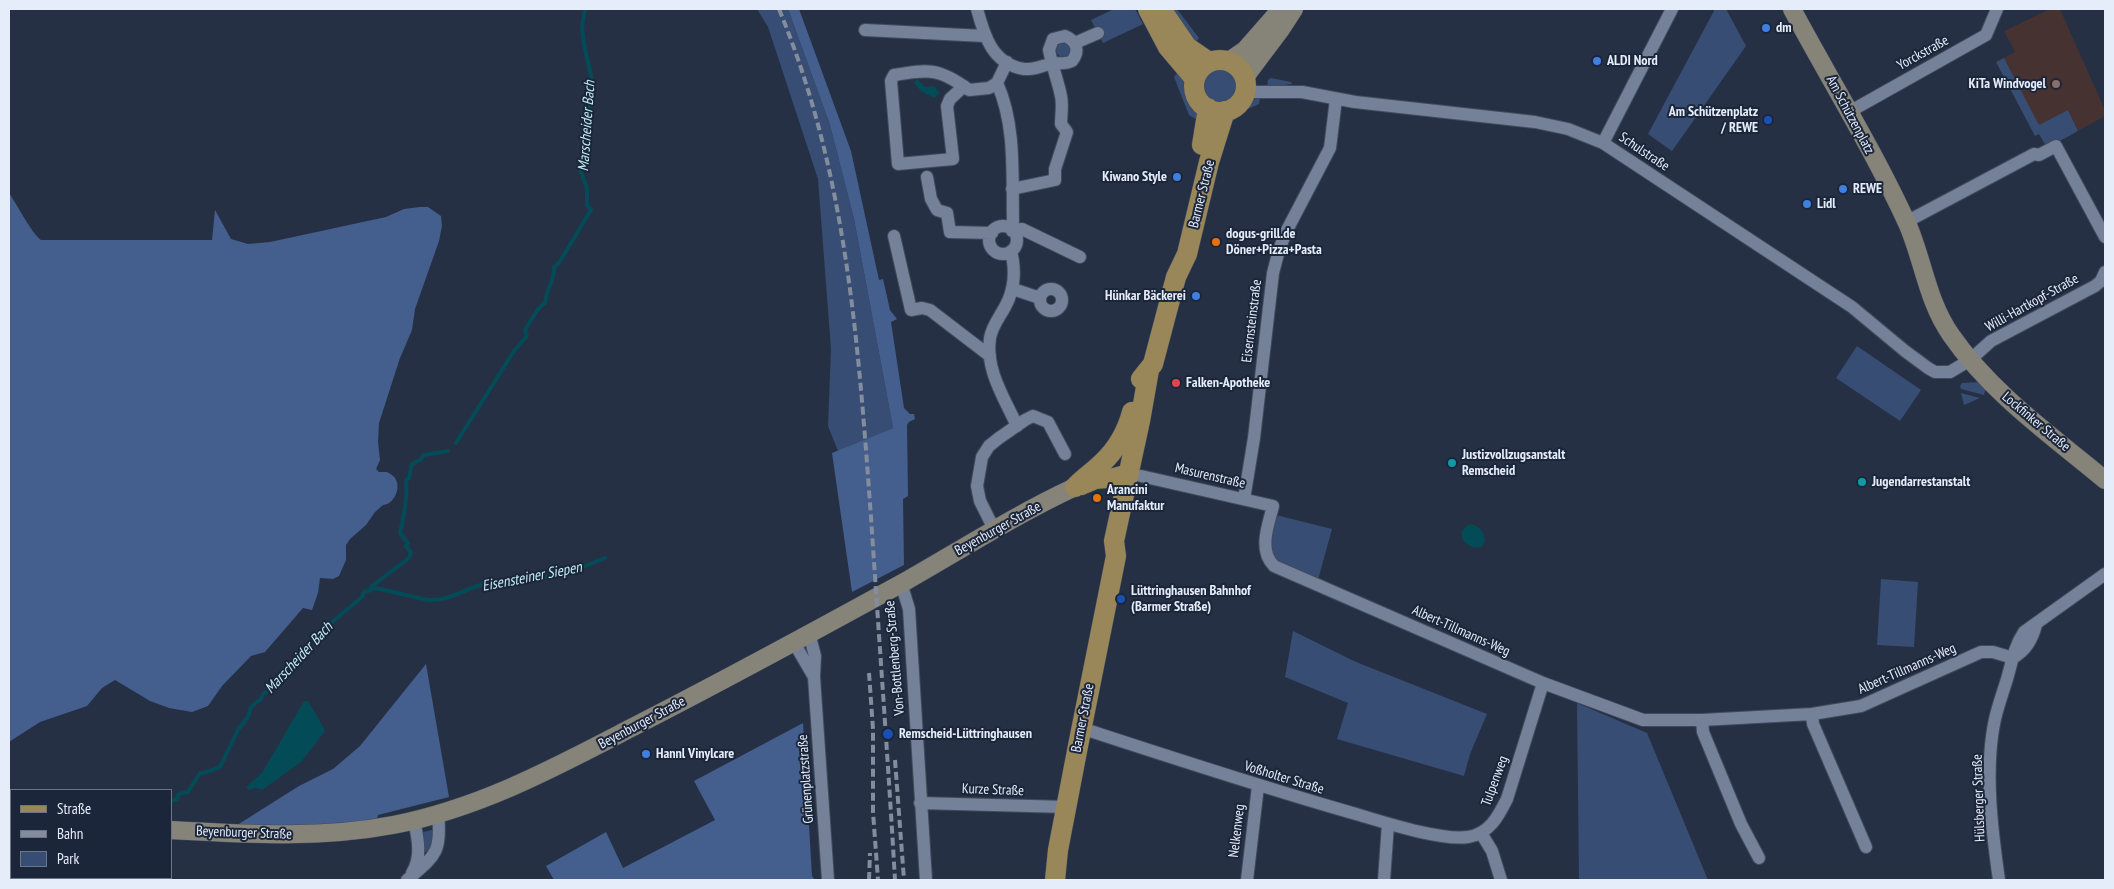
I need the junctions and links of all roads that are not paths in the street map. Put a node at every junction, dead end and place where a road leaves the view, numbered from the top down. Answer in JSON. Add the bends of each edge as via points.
{"nodes":[{"id":1,"x":978,"y":9,"type":"edge"},
{"id":2,"x":1148,"y":9,"type":"edge"},
{"id":3,"x":1161,"y":9,"type":"edge"},
{"id":4,"x":1281,"y":9,"type":"edge"},
{"id":5,"x":1294,"y":9,"type":"edge"},
{"id":6,"x":1672,"y":9,"type":"edge"},
{"id":7,"x":1792,"y":9,"type":"edge"},
{"id":8,"x":1997,"y":9,"type":"edge"},
{"id":9,"x":865,"y":30,"type":"dead end"},
{"id":10,"x":1098,"y":33,"type":"dead end"},
{"id":11,"x":984,"y":36,"type":"junction"},
{"id":12,"x":1075,"y":43,"type":"junction"},
{"id":13,"x":1007,"y":62,"type":"junction"},
{"id":14,"x":1219,"y":62,"type":"junction"},
{"id":15,"x":1052,"y":63,"type":"junction"},
{"id":16,"x":1195,"y":79,"type":"junction"},
{"id":17,"x":997,"y":83,"type":"junction"},
{"id":18,"x":1245,"y":84,"type":"junction"},
{"id":19,"x":964,"y":86,"type":"junction"},
{"id":20,"x":1336,"y":99,"type":"junction"},
{"id":21,"x":1216,"y":110,"type":"junction"},
{"id":22,"x":1849,"y":112,"type":"junction"},
{"id":23,"x":1604,"y":143,"type":"junction"},
{"id":24,"x":927,"y":177,"type":"dead end"},
{"id":25,"x":1012,"y":188,"type":"junction"},
{"id":26,"x":1906,"y":222,"type":"junction"},
{"id":27,"x":1012,"y":230,"type":"junction"},
{"id":28,"x":992,"y":233,"type":"junction"},
{"id":29,"x":894,"y":236,"type":"dead end"},
{"id":30,"x":2105,"y":237,"type":"edge"},
{"id":31,"x":1011,"y":251,"type":"junction"},
{"id":32,"x":1080,"y":257,"type":"dead end"},
{"id":33,"x":2105,"y":272,"type":"edge"},
{"id":34,"x":1013,"y":289,"type":"junction"},
{"id":35,"x":1040,"y":298,"type":"dead end"},
{"id":36,"x":990,"y":356,"type":"junction"},
{"id":37,"x":1970,"y":360,"type":"junction"},
{"id":38,"x":1151,"y":367,"type":"junction"},
{"id":39,"x":1018,"y":426,"type":"junction"},
{"id":40,"x":1066,"y":454,"type":"dead end"},
{"id":41,"x":1094,"y":470,"type":"junction"},
{"id":42,"x":1135,"y":475,"type":"junction"},
{"id":43,"x":2105,"y":480,"type":"edge"},
{"id":44,"x":1075,"y":487,"type":"junction"},
{"id":45,"x":1244,"y":499,"type":"junction"},
{"id":46,"x":1272,"y":506,"type":"joint"},
{"id":47,"x":994,"y":529,"type":"junction"},
{"id":48,"x":2105,"y":574,"type":"edge"},
{"id":49,"x":901,"y":583,"type":"junction"},
{"id":50,"x":809,"y":633,"type":"junction"},
{"id":51,"x":793,"y":641,"type":"junction"},
{"id":52,"x":2013,"y":658,"type":"junction"},
{"id":53,"x":814,"y":677,"type":"junction"},
{"id":54,"x":1543,"y":683,"type":"junction"},
{"id":55,"x":1812,"y":714,"type":"junction"},
{"id":56,"x":1702,"y":720,"type":"junction"},
{"id":57,"x":1081,"y":728,"type":"junction"},
{"id":58,"x":1258,"y":786,"type":"junction"},
{"id":59,"x":920,"y":803,"type":"junction"},
{"id":60,"x":1066,"y":807,"type":"junction"},
{"id":61,"x":438,"y":814,"type":"junction"},
{"id":62,"x":414,"y":820,"type":"junction"},
{"id":63,"x":1388,"y":824,"type":"junction"},
{"id":64,"x":172,"y":830,"type":"edge"},
{"id":65,"x":1481,"y":833,"type":"junction"},
{"id":66,"x":1866,"y":847,"type":"dead end"},
{"id":67,"x":1759,"y":858,"type":"dead end"},
{"id":68,"x":408,"y":879,"type":"edge"},
{"id":69,"x":828,"y":880,"type":"edge"},
{"id":70,"x":926,"y":880,"type":"edge"},
{"id":71,"x":1055,"y":880,"type":"edge"},
{"id":72,"x":1246,"y":880,"type":"edge"},
{"id":73,"x":1384,"y":880,"type":"edge"},
{"id":74,"x":1501,"y":880,"type":"edge"},
{"id":75,"x":1999,"y":880,"type":"edge"}],
"edges":[{"from":1,"to":11,"type":"street"},
{"from":2,"to":16,"type":"main road","via":[[1168,47]]},
{"from":3,"to":14,"type":"main road","via":[[1187,47]]},
{"from":4,"to":14,"type":"main road","via":[[1245,50]]},
{"from":5,"to":18,"type":"main road"},
{"from":6,"to":23,"type":"street"},
{"from":7,"to":22,"type":"main road","name":"Am Schützenplatz"},
{"from":8,"to":22,"type":"street","name":"Yorckstraße","via":[[1986,35]]},
{"from":9,"to":11,"type":"street"},
{"from":10,"to":12,"type":"street"},
{"from":11,"to":13,"type":"street","via":[[993,52]]},
{"from":12,"to":15,"type":"street","via":[[1077,49],[1072,61]]},
{"from":12,"to":15,"type":"street","via":[[1065,36],[1053,39],[1048,50]]},
{"from":13,"to":15,"type":"street","via":[[1024,69]]},
{"from":13,"to":17,"type":"street"},
{"from":14,"to":16,"type":"main road","via":[[1203,66]]},
{"from":14,"to":18,"type":"main road","via":[[1241,70]]},
{"from":15,"to":25,"type":"street","via":[[1062,98],[1060,124],[1067,132],[1054,169],[1055,180]]},
{"from":16,"to":21,"type":"main road","via":[[1198,98]]},
{"from":17,"to":19,"type":"street","via":[[989,88],[968,90]]},
{"from":17,"to":25,"type":"street","via":[[1009,125]]},
{"from":18,"to":20,"type":"street","name":"Schulstraße"},
{"from":18,"to":21,"type":"main road","via":[[1236,106]]},
{"from":19,"to":19,"type":"street","via":[[933,71],[894,75],[891,81],[898,164],[953,159],[947,106]]},
{"from":20,"to":23,"type":"street","name":"Schulstraße","via":[[1535,122],[1568,129]]},
{"from":20,"to":45,"type":"street","name":"Eisernsteinstraße","via":[[1330,148],[1286,232],[1273,273]]},
{"from":21,"to":38,"type":"main road","name":"Barmer Straße","via":[[1214,146],[1187,254],[1176,277]]},
{"from":22,"to":26,"type":"main road","name":"Am Schützenplatz"},
{"from":23,"to":37,"type":"street","name":"Schulstraße","via":[[1852,306],[1928,368],[1950,372]]},
{"from":24,"to":28,"type":"street","via":[[931,199],[937,210],[947,213],[950,232]]},
{"from":25,"to":27,"type":"street"},
{"from":26,"to":30,"type":"street","via":[[2034,154],[2039,155],[2056,146]]},
{"from":26,"to":37,"type":"main road","name":"Am Schützenplatz","via":[[1939,316]]},
{"from":27,"to":28,"type":"street","via":[[1001,227]]},
{"from":27,"to":31,"type":"street","via":[[1016,243]]},
{"from":27,"to":32,"type":"street","via":[[1022,229]]},
{"from":28,"to":31,"type":"street","via":[[990,242],[994,250],[1002,254]]},
{"from":29,"to":36,"type":"street","via":[[911,310],[930,310]]},
{"from":31,"to":34,"type":"street","via":[[1015,274]]},
{"from":33,"to":37,"type":"street","name":"Willi-Hartkopf-Straße","via":[[2095,286],[1992,341]]},
{"from":34,"to":35,"type":"street"},
{"from":34,"to":36,"type":"street","via":[[991,333]]},
{"from":36,"to":39,"type":"street","via":[[994,377]]},
{"from":37,"to":43,"type":"main road","name":"Lockfinker Straße","via":[[2009,400]]},
{"from":38,"to":41,"type":"main road","via":[[1141,378],[1130,421],[1122,437]]},
{"from":38,"to":42,"type":"main road","name":"Barmer Straße"},
{"from":39,"to":40,"type":"street","via":[[1033,416],[1048,422]]},
{"from":39,"to":47,"type":"street","via":[[989,446],[978,470],[980,501]]},
{"from":41,"to":42,"type":"main road","via":[[1116,466]]},
{"from":41,"to":44,"type":"main road"},
{"from":42,"to":44,"type":"main road","via":[[1111,480],[1095,479]]},
{"from":42,"to":45,"type":"street","name":"Masurenstraße"},
{"from":42,"to":57,"type":"main road","name":"Barmer Straße","via":[[1125,544],[1116,556]]},
{"from":44,"to":47,"type":"main road","name":"Beyenburger Straße"},
{"from":45,"to":46,"type":"street","name":"Masurenstraße"},
{"from":46,"to":54,"type":"street","name":"Albert-Tillmanns-Weg","via":[[1265,549],[1274,566]]},
{"from":47,"to":49,"type":"main road","name":"Beyenburger Straße"},
{"from":48,"to":52,"type":"street","name":"Hülsberger Straße","via":[[2045,616],[2036,625],[2023,652]]},
{"from":49,"to":50,"type":"main road","name":"Beyenburger Straße"},
{"from":49,"to":59,"type":"street","name":"Von-Bottlenberg-Straße","via":[[909,609]]},
{"from":50,"to":51,"type":"main road","name":"Beyenburger Straße"},
{"from":50,"to":53,"type":"street","name":"Grünenplatzstraße","via":[[815,656]]},
{"from":51,"to":53,"type":"street","name":"Grünenplatzstraße"},
{"from":51,"to":61,"type":"main road","name":"Beyenburger Straße","via":[[564,764]]},
{"from":52,"to":55,"type":"street","name":"Albert-Tillmanns-Weg","via":[[1981,652],[1861,706]]},
{"from":52,"to":75,"type":"street","name":"Hülsberger Straße","via":[[1995,719],[1991,755],[1992,812]]},
{"from":53,"to":69,"type":"street","name":"Grünenplatzstraße"},
{"from":54,"to":56,"type":"street","name":"Albert-Tillmanns-Weg","via":[[1643,720]]},
{"from":54,"to":65,"type":"street","name":"Tulpenweg","via":[[1507,799],[1490,827]]},
{"from":55,"to":56,"type":"street","name":"Albert-Tillmanns-Weg"},
{"from":55,"to":66,"type":"street","via":[[1813,724]]},
{"from":56,"to":67,"type":"street","via":[[1703,732],[1741,824]]},
{"from":57,"to":58,"type":"street","name":"Voßholter Straße"},
{"from":57,"to":60,"type":"main road","name":"Barmer Straße"},
{"from":58,"to":63,"type":"street","name":"Voßholter Straße"},
{"from":58,"to":72,"type":"street","name":"Nelkenweg"},
{"from":59,"to":60,"type":"street","name":"Kurze Straße"},
{"from":59,"to":70,"type":"street","name":"Von-Bottlenberg-Straße"},
{"from":60,"to":71,"type":"main road","name":"Barmer Straße"},
{"from":61,"to":62,"type":"main road","name":"Beyenburger Straße"},
{"from":61,"to":68,"type":"street","via":[[440,833],[437,850],[427,864]]},
{"from":62,"to":64,"type":"main road","name":"Beyenburger Straße","via":[[309,835]]},
{"from":62,"to":68,"type":"street","via":[[419,843],[417,865]]},
{"from":63,"to":65,"type":"street","name":"Voßholter Straße","via":[[1453,837]]},
{"from":63,"to":73,"type":"street"},
{"from":65,"to":74,"type":"street","via":[[1492,851]]}]}
